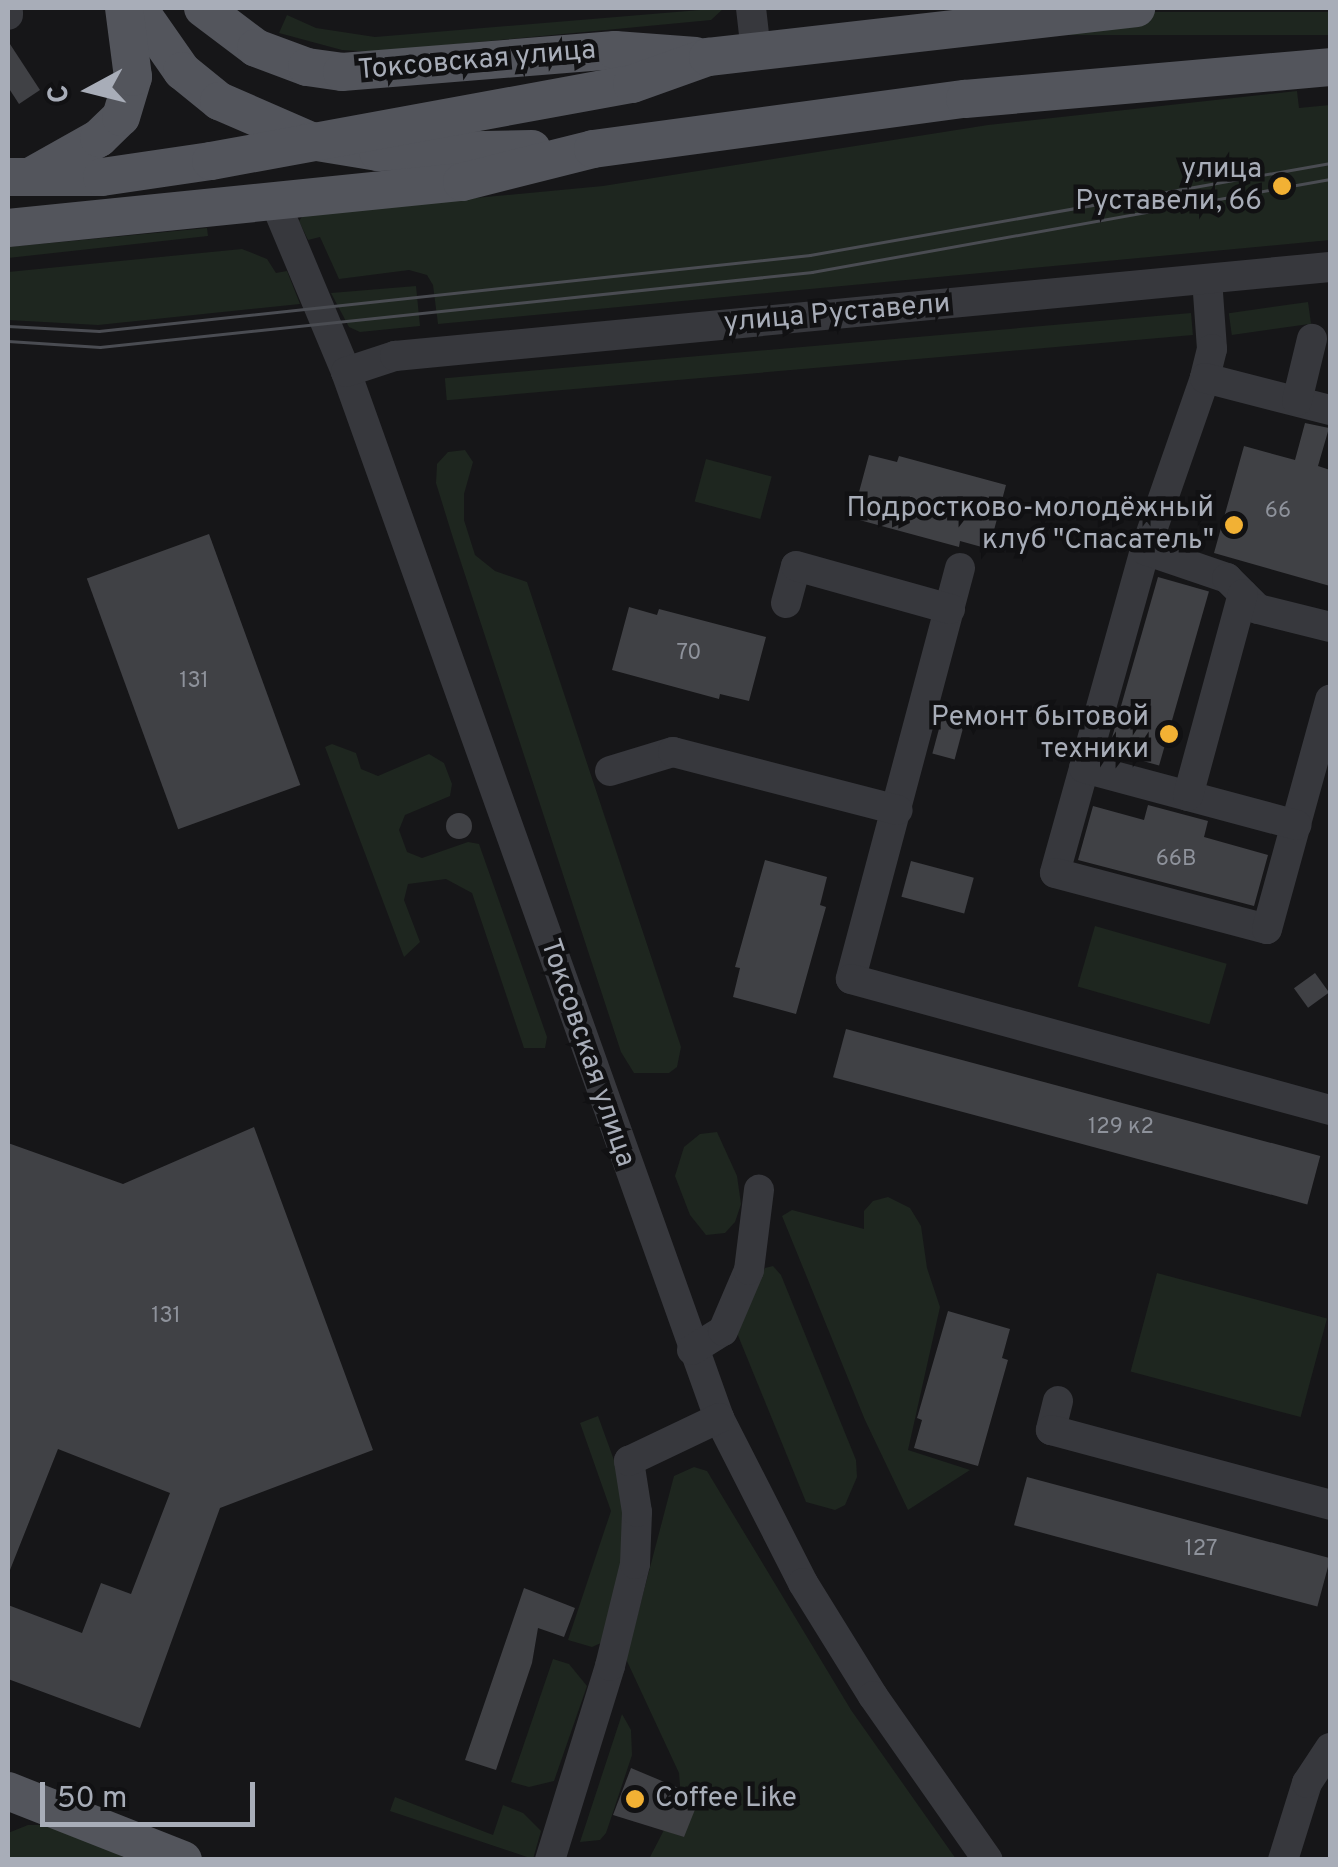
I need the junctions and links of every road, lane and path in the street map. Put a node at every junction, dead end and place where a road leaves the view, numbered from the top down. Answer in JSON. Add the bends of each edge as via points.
{"nodes":[{"id":1,"x":124,"y":8,"type":"edge"},
{"id":2,"x":138,"y":8,"type":"edge"},
{"id":3,"x":203,"y":8,"type":"edge"},
{"id":4,"x":751,"y":8,"type":"edge"},
{"id":5,"x":1136,"y":8,"type":"edge"},
{"id":6,"x":756,"y":52,"type":"junction"},
{"id":7,"x":708,"y":57,"type":"junction"},
{"id":8,"x":1330,"y":66,"type":"edge"},
{"id":9,"x":310,"y":141,"type":"junction"},
{"id":10,"x":593,"y":149,"type":"junction"},
{"id":11,"x":20,"y":176,"type":"edge"},
{"id":12,"x":275,"y":202,"type":"junction"},
{"id":13,"x":8,"y":228,"type":"edge"},
{"id":14,"x":1330,"y":267,"type":"edge"},
{"id":15,"x":1208,"y":279,"type":"junction"},
{"id":16,"x":1312,"y":339,"type":"dead end"},
{"id":17,"x":346,"y":372,"type":"junction"},
{"id":18,"x":1205,"y":378,"type":"junction"},
{"id":19,"x":1297,"y":401,"type":"junction"},
{"id":20,"x":1330,"y":410,"type":"edge"},
{"id":21,"x":1145,"y":550,"type":"junction"},
{"id":22,"x":960,"y":568,"type":"dead end"},
{"id":23,"x":1243,"y":594,"type":"junction"},
{"id":24,"x":786,"y":604,"type":"dead end"},
{"id":25,"x":950,"y":609,"type":"junction"},
{"id":26,"x":1330,"y":627,"type":"edge"},
{"id":27,"x":1330,"y":700,"type":"edge"},
{"id":28,"x":1084,"y":768,"type":"junction"},
{"id":29,"x":610,"y":771,"type":"dead end"},
{"id":30,"x":1188,"y":796,"type":"junction"},
{"id":31,"x":898,"y":810,"type":"junction"},
{"id":32,"x":1296,"y":825,"type":"junction"},
{"id":33,"x":1330,"y":1110,"type":"edge"},
{"id":34,"x":758,"y":1190,"type":"dead end"},
{"id":35,"x":692,"y":1350,"type":"junction"},
{"id":36,"x":1058,"y":1400,"type":"dead end"},
{"id":37,"x":719,"y":1418,"type":"junction"},
{"id":38,"x":1330,"y":1504,"type":"edge"},
{"id":39,"x":1330,"y":1748,"type":"edge"},
{"id":40,"x":18,"y":1803,"type":"edge"},
{"id":41,"x":183,"y":1860,"type":"edge"},
{"id":42,"x":550,"y":1860,"type":"edge"},
{"id":43,"x":988,"y":1860,"type":"edge"},
{"id":44,"x":1283,"y":1860,"type":"edge"}],
"edges":[{"from":1,"to":11,"type":"main road","via":[[133,77],[121,118],[98,138]]},
{"from":2,"to":9,"type":"main road","via":[[182,71],[219,101]]},
{"from":3,"to":7,"type":"main road","name":"Токсовская улица","via":[[256,48],[342,72],[615,50]]},
{"from":4,"to":6,"type":"street"},
{"from":5,"to":6,"type":"main road"},
{"from":6,"to":7,"type":"main road"},
{"from":7,"to":9,"type":"main road","via":[[632,84]]},
{"from":8,"to":10,"type":"main road","via":[[965,99]]},
{"from":9,"to":10,"type":"main road","via":[[378,152]]},
{"from":9,"to":11,"type":"main road","via":[[102,177]]},
{"from":10,"to":12,"type":"main road","via":[[462,182]]},
{"from":12,"to":13,"type":"main road"},
{"from":12,"to":17,"type":"street","name":"Токсовская улица"},
{"from":14,"to":15,"type":"street","name":"улица Руставели"},
{"from":15,"to":17,"type":"street","name":"улица Руставели","via":[[395,356]]},
{"from":15,"to":18,"type":"street","via":[[1212,348]]},
{"from":16,"to":19,"type":"street"},
{"from":17,"to":35,"type":"street","name":"Токсовская улица"},
{"from":18,"to":19,"type":"street"},
{"from":18,"to":21,"type":"street"},
{"from":19,"to":20,"type":"street"},
{"from":21,"to":23,"type":"street","via":[[1227,578]]},
{"from":21,"to":28,"type":"street"},
{"from":22,"to":25,"type":"street"},
{"from":23,"to":26,"type":"street","via":[[1258,609]]},
{"from":23,"to":30,"type":"street"},
{"from":24,"to":25,"type":"street","via":[[796,566]]},
{"from":25,"to":31,"type":"street"},
{"from":27,"to":32,"type":"street"},
{"from":28,"to":30,"type":"street"},
{"from":28,"to":32,"type":"street","via":[[1055,874],[1268,929]]},
{"from":29,"to":31,"type":"street","via":[[673,752]]},
{"from":30,"to":32,"type":"street"},
{"from":31,"to":33,"type":"street","via":[[852,979]]},
{"from":34,"to":35,"type":"street","via":[[748,1270],[736,1300],[723,1331]]},
{"from":35,"to":37,"type":"street","name":"Токсовская улица"},
{"from":36,"to":38,"type":"street","via":[[1051,1430]]},
{"from":37,"to":42,"type":"street","via":[[629,1460],[636,1564]]},
{"from":37,"to":43,"type":"street","name":"Токсовская улица","via":[[802,1584]]},
{"from":39,"to":44,"type":"street","via":[[1307,1784]]},
{"from":40,"to":41,"type":"main road"}]}
